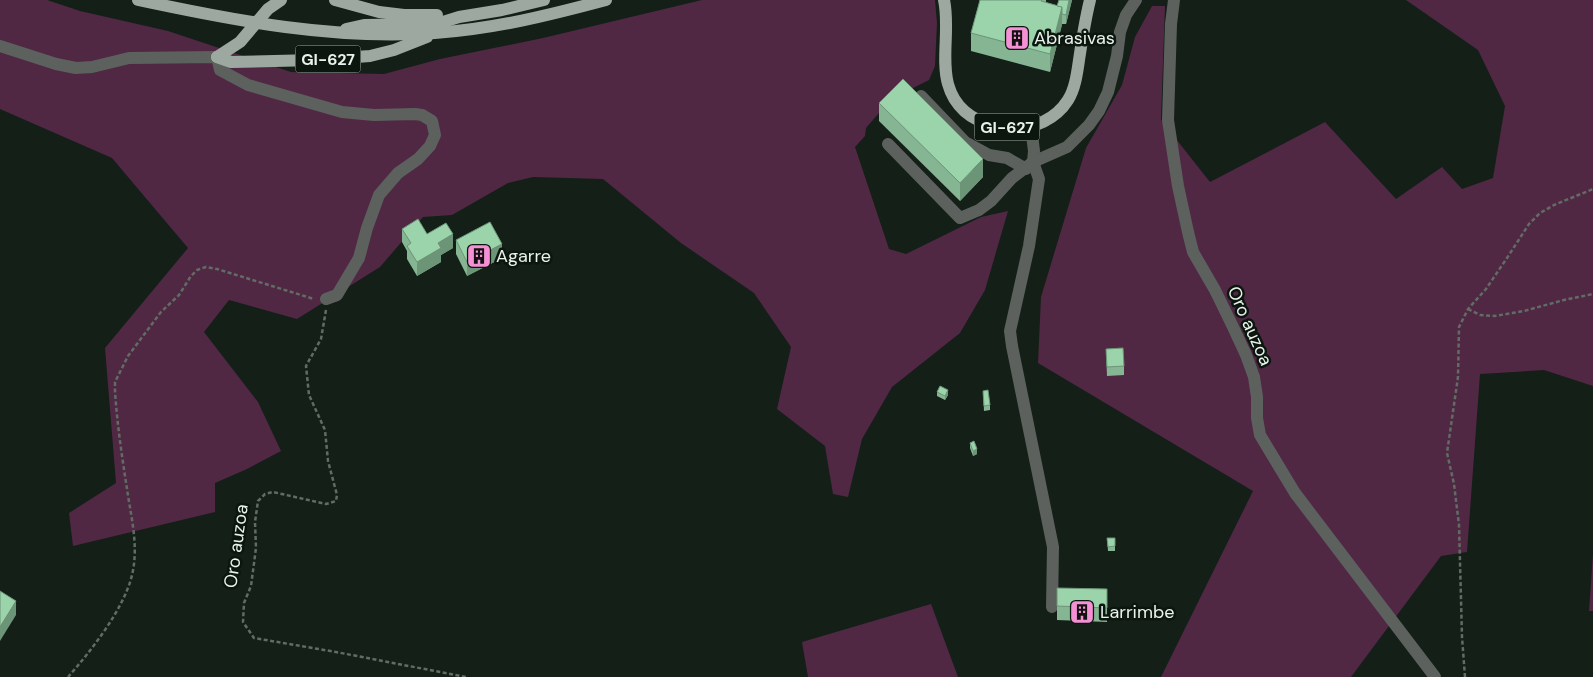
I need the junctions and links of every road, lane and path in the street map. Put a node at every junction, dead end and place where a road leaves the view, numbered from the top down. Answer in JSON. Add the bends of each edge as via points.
{"nodes":[{"id":1,"x":138,"y":0,"type":"edge"},
{"id":2,"x":281,"y":0,"type":"edge"},
{"id":3,"x":335,"y":0,"type":"edge"},
{"id":4,"x":544,"y":0,"type":"edge"},
{"id":5,"x":606,"y":0,"type":"edge"},
{"id":6,"x":944,"y":0,"type":"edge"},
{"id":7,"x":1136,"y":0,"type":"edge"},
{"id":8,"x":1174,"y":0,"type":"edge"},
{"id":9,"x":1088,"y":4,"type":"edge"},
{"id":10,"x":459,"y":16,"type":"junction"},
{"id":11,"x":336,"y":33,"type":"junction"},
{"id":12,"x":436,"y":33,"type":"junction"},
{"id":13,"x":0,"y":46,"type":"edge"},
{"id":14,"x":217,"y":57,"type":"junction"},
{"id":15,"x":922,"y":96,"type":"edge"},
{"id":16,"x":1031,"y":127,"type":"junction"},
{"id":17,"x":888,"y":144,"type":"dead end"},
{"id":18,"x":1030,"y":166,"type":"junction"},
{"id":19,"x":1593,"y":189,"type":"edge"},
{"id":20,"x":1593,"y":294,"type":"edge"},
{"id":21,"x":326,"y":299,"type":"junction"},
{"id":22,"x":1468,"y":308,"type":"junction"},
{"id":23,"x":1052,"y":607,"type":"dead end"},
{"id":24,"x":68,"y":677,"type":"edge"},
{"id":25,"x":466,"y":677,"type":"edge"},
{"id":26,"x":1435,"y":677,"type":"edge"},
{"id":27,"x":1465,"y":677,"type":"edge"}],
"edges":[{"from":1,"to":11,"type":"main road","number":"GI-627","via":[[213,16]]},
{"from":2,"to":14,"type":"main road","bridge":true,"via":[[268,9],[240,42]]},
{"from":3,"to":10,"type":"main road","number":"GI-627","via":[[404,16]]},
{"from":4,"to":10,"type":"main road","number":"GI-627"},
{"from":5,"to":12,"type":"main road","number":"GI-627","via":[[523,21]]},
{"from":6,"to":16,"type":"main road","number":"GI-627","via":[[948,83],[956,102],[968,115],[984,123],[1012,128]]},
{"from":7,"to":18,"type":"street","via":[[1120,32],[1108,92],[1100,111],[1067,147]]},
{"from":8,"to":26,"type":"street","name":"Oro auzoa","via":[[1168,120],[1178,186],[1193,252],[1215,290],[1254,377],[1260,435],[1295,493]]},
{"from":9,"to":16,"type":"main road","number":"GI-627","via":[[1075,84],[1068,100],[1058,112]]},
{"from":10,"to":11,"type":"main road","number":"GI-627","via":[[429,24],[364,25]]},
{"from":11,"to":12,"type":"main road","number":"GI-627"},
{"from":12,"to":14,"type":"main road","number":"GI-627","via":[[370,56],[231,62]]},
{"from":13,"to":14,"type":"street","via":[[76,68],[129,58]]},
{"from":14,"to":21,"type":"street","via":[[220,70],[248,85],[342,112],[415,114],[428,118],[433,124],[435,135],[430,146],[398,173],[379,195],[359,258],[337,294]]},
{"from":15,"to":18,"type":"street","via":[[965,142],[989,154]]},
{"from":16,"to":18,"type":"street","via":[[1034,151]]},
{"from":17,"to":18,"type":"street","via":[[960,218],[979,210],[1012,178]]},
{"from":18,"to":23,"type":"street","via":[[1039,179],[1010,331],[1053,547]]},
{"from":19,"to":22,"type":"path","via":[[1540,213],[1529,224],[1486,289]]},
{"from":20,"to":22,"type":"path","via":[[1495,316],[1480,316]]},
{"from":21,"to":24,"type":"path","via":[[301,296],[217,269],[197,270],[179,295],[160,312],[128,356],[115,382],[115,391],[134,523],[134,566],[120,607]]},
{"from":21,"to":25,"type":"path","name":"Oro auzoa","via":[[327,314],[321,339],[306,366],[309,395],[325,430],[336,501],[326,504],[273,492],[258,501],[256,548],[243,622],[254,638]]},
{"from":22,"to":27,"type":"path","via":[[1460,327],[1458,377],[1447,453],[1459,525]]}]}
